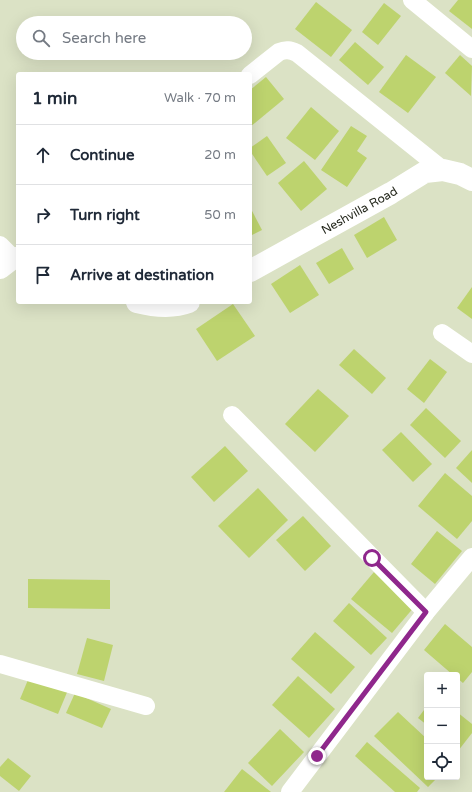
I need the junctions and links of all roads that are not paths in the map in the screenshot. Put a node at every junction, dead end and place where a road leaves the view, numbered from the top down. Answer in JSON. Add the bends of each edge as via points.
{"nodes":[{"id":1,"x":412,"y":0,"type":"edge"},
{"id":2,"x":472,"y":49,"type":"edge"},
{"id":3,"x":252,"y":72,"type":"edge"},
{"id":4,"x":443,"y":170,"type":"junction"},
{"id":5,"x":472,"y":180,"type":"edge"},
{"id":6,"x":252,"y":270,"type":"edge"},
{"id":7,"x":150,"y":304,"type":"edge"},
{"id":8,"x":184,"y":304,"type":"edge"},
{"id":9,"x":442,"y":333,"type":"dead end"},
{"id":10,"x":472,"y":354,"type":"edge"},
{"id":11,"x":232,"y":415,"type":"dead end"},
{"id":12,"x":472,"y":557,"type":"edge"},
{"id":13,"x":426,"y":612,"type":"junction"},
{"id":14,"x":0,"y":664,"type":"edge"},
{"id":15,"x":146,"y":706,"type":"dead end"},
{"id":16,"x":290,"y":792,"type":"edge"}],
"edges":[{"from":1,"to":2,"type":"street"},
{"from":3,"to":4,"type":"street","via":[[279,52],[290,50],[297,53]]},
{"from":4,"to":5,"type":"street","name":"Neshvilla Road"},
{"from":4,"to":6,"type":"street","name":"Neshvilla Road","via":[[425,172]]},
{"from":7,"to":8,"type":"street"},
{"from":9,"to":10,"type":"street"},
{"from":11,"to":13,"type":"street"},
{"from":12,"to":13,"type":"street"},
{"from":13,"to":16,"type":"street"},
{"from":14,"to":15,"type":"street"}]}
